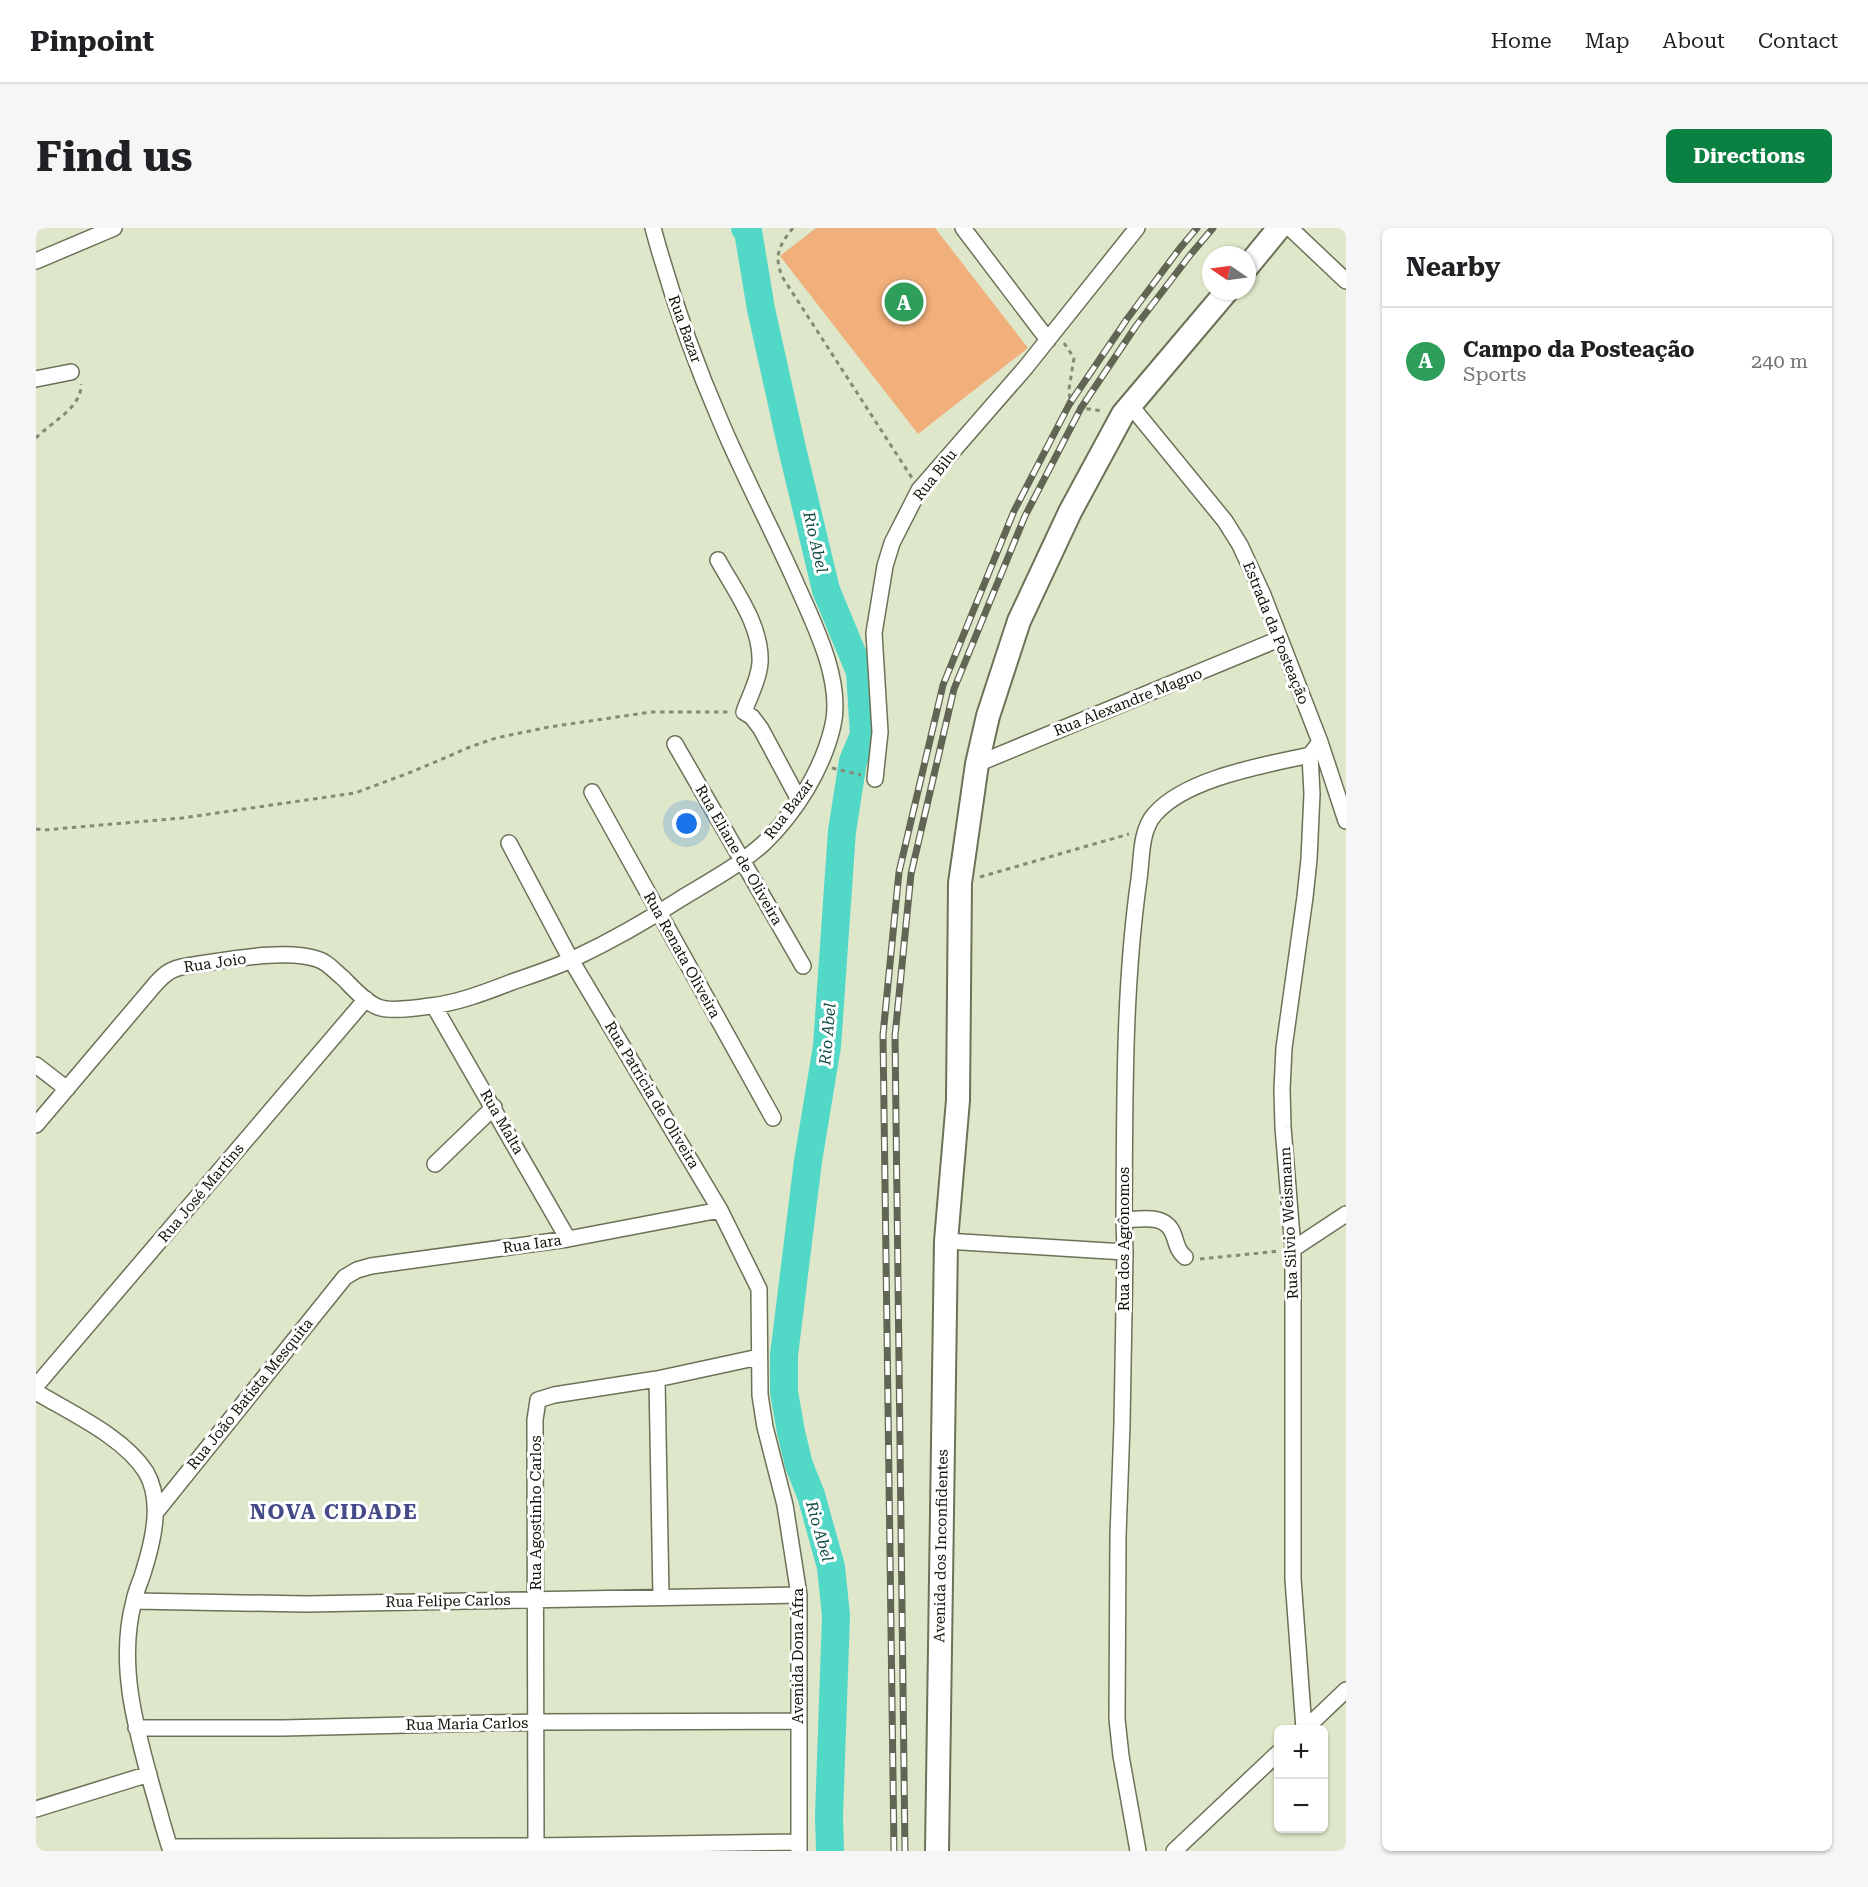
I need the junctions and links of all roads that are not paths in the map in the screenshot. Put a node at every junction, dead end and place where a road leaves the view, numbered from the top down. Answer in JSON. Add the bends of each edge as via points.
{"nodes":[{"id":1,"x":114,"y":228,"type":"edge"},
{"id":2,"x":653,"y":228,"type":"edge"},
{"id":3,"x":963,"y":228,"type":"edge"},
{"id":4,"x":1137,"y":228,"type":"edge"},
{"id":5,"x":1279,"y":228,"type":"edge"},
{"id":6,"x":1290,"y":228,"type":"edge"},
{"id":7,"x":1256,"y":256,"type":"edge"},
{"id":8,"x":36,"y":261,"type":"edge"},
{"id":9,"x":1346,"y":281,"type":"edge"},
{"id":10,"x":1219,"y":300,"type":"edge"},
{"id":11,"x":1052,"y":335,"type":"junction"},
{"id":12,"x":70,"y":372,"type":"road end"},
{"id":13,"x":36,"y":379,"type":"edge"},
{"id":14,"x":1127,"y":410,"type":"junction"},
{"id":15,"x":718,"y":560,"type":"dead end"},
{"id":16,"x":1280,"y":639,"type":"junction"},
{"id":17,"x":1320,"y":742,"type":"junction"},
{"id":18,"x":675,"y":744,"type":"dead end"},
{"id":19,"x":1310,"y":755,"type":"junction"},
{"id":20,"x":976,"y":764,"type":"junction"},
{"id":21,"x":869,"y":778,"type":"road end"},
{"id":22,"x":592,"y":792,"type":"dead end"},
{"id":23,"x":799,"y":800,"type":"junction"},
{"id":24,"x":1346,"y":821,"type":"edge"},
{"id":25,"x":509,"y":843,"type":"dead end"},
{"id":26,"x":742,"y":860,"type":"junction"},
{"id":27,"x":659,"y":913,"type":"junction"},
{"id":28,"x":572,"y":960,"type":"junction"},
{"id":29,"x":803,"y":966,"type":"dead end"},
{"id":30,"x":366,"y":999,"type":"junction"},
{"id":31,"x":434,"y":1006,"type":"junction"},
{"id":32,"x":36,"y":1065,"type":"edge"},
{"id":33,"x":67,"y":1089,"type":"junction"},
{"id":34,"x":494,"y":1107,"type":"junction"},
{"id":35,"x":773,"y":1118,"type":"dead end"},
{"id":36,"x":36,"y":1125,"type":"edge"},
{"id":37,"x":435,"y":1164,"type":"dead end"},
{"id":38,"x":720,"y":1210,"type":"junction"},
{"id":39,"x":1346,"y":1214,"type":"edge"},
{"id":40,"x":1124,"y":1220,"type":"junction"},
{"id":41,"x":568,"y":1239,"type":"junction"},
{"id":42,"x":946,"y":1240,"type":"junction"},
{"id":43,"x":1293,"y":1249,"type":"junction"},
{"id":44,"x":1125,"y":1252,"type":"junction"},
{"id":45,"x":1185,"y":1257,"type":"road end"},
{"id":46,"x":345,"y":1277,"type":"joint"},
{"id":47,"x":759,"y":1357,"type":"junction"},
{"id":48,"x":657,"y":1379,"type":"junction"},
{"id":49,"x":36,"y":1386,"type":"edge"},
{"id":50,"x":36,"y":1392,"type":"edge"},
{"id":51,"x":156,"y":1512,"type":"junction"},
{"id":52,"x":799,"y":1595,"type":"junction"},
{"id":53,"x":661,"y":1598,"type":"junction"},
{"id":54,"x":536,"y":1600,"type":"junction"},
{"id":55,"x":134,"y":1601,"type":"junction"},
{"id":56,"x":1346,"y":1690,"type":"edge"},
{"id":57,"x":798,"y":1721,"type":"junction"},
{"id":58,"x":536,"y":1722,"type":"junction"},
{"id":59,"x":1304,"y":1725,"type":"edge"},
{"id":60,"x":1308,"y":1725,"type":"edge"},
{"id":61,"x":136,"y":1728,"type":"junction"},
{"id":62,"x":1274,"y":1757,"type":"edge"},
{"id":63,"x":149,"y":1774,"type":"junction"},
{"id":64,"x":36,"y":1809,"type":"edge"},
{"id":65,"x":799,"y":1846,"type":"edge"},
{"id":66,"x":536,"y":1848,"type":"edge"},
{"id":67,"x":171,"y":1849,"type":"edge"},
{"id":68,"x":937,"y":1851,"type":"edge"},
{"id":69,"x":1138,"y":1851,"type":"edge"},
{"id":70,"x":1174,"y":1851,"type":"edge"}],
"edges":[{"from":1,"to":8,"type":"street"},
{"from":2,"to":23,"type":"street","name":"Rua Bazar","via":[[689,346],[814,625],[833,684],[833,724],[815,774]]},
{"from":3,"to":11,"type":"street"},
{"from":4,"to":11,"type":"street","name":"Rua Bilu"},
{"from":5,"to":7,"type":"main road"},
{"from":6,"to":9,"type":"street"},
{"from":10,"to":14,"type":"main road"},
{"from":11,"to":21,"type":"street","name":"Rua Bilu","via":[[919,490],[892,543],[876,611],[880,732]]},
{"from":12,"to":13,"type":"street"},
{"from":14,"to":16,"type":"street","name":"Estrada da Posteação","via":[[1224,521],[1253,571]]},
{"from":14,"to":20,"type":"main road","name":"Avenida dos Inconfidentes","via":[[1070,512],[1019,621]]},
{"from":15,"to":23,"type":"street","via":[[754,629],[759,653],[758,673],[744,712],[761,729]]},
{"from":16,"to":17,"type":"street","name":"Estrada da Posteação"},
{"from":16,"to":20,"type":"street","name":"Rua Alexandre Magno"},
{"from":17,"to":19,"type":"street"},
{"from":17,"to":24,"type":"street","name":"Estrada da Posteação"},
{"from":18,"to":26,"type":"street","name":"Rua Eliane de Oliveira"},
{"from":19,"to":40,"type":"street","name":"Rua dos Agrônomos","via":[[1214,779],[1163,806],[1146,830],[1132,927],[1126,1020]]},
{"from":19,"to":43,"type":"street","name":"Rua Silvio Weismann","via":[[1309,850],[1282,1089]]},
{"from":20,"to":42,"type":"main road","name":"Avenida dos Inconfidentes","via":[[960,883],[958,1101]]},
{"from":22,"to":27,"type":"street","name":"Rua Renata Oliveira"},
{"from":23,"to":26,"type":"street","name":"Rua Bazar","via":[[763,843]]},
{"from":25,"to":28,"type":"street","name":"Rua Patricia de Oliveira"},
{"from":26,"to":27,"type":"street","name":"Rua Bazar"},
{"from":26,"to":29,"type":"street","name":"Rua Eliane de Oliveira"},
{"from":27,"to":28,"type":"street","name":"Rua Bazar"},
{"from":27,"to":35,"type":"street","name":"Rua Renata Oliveira"},
{"from":28,"to":31,"type":"street","name":"Rua Bazar","via":[[473,997]]},
{"from":28,"to":38,"type":"street","name":"Rua Patricia de Oliveira"},
{"from":30,"to":31,"type":"street","name":"Rua Bazar","via":[[385,1009]]},
{"from":30,"to":33,"type":"street","name":"Rua Joio","via":[[329,965],[304,955],[172,969]]},
{"from":30,"to":49,"type":"street","name":"Rua José Martins"},
{"from":31,"to":34,"type":"street","name":"Rua Malta"},
{"from":32,"to":33,"type":"street"},
{"from":33,"to":36,"type":"street","name":"Rua Joio"},
{"from":34,"to":37,"type":"street"},
{"from":34,"to":41,"type":"street","name":"Rua Malta"},
{"from":38,"to":41,"type":"street","name":"Rua Iara"},
{"from":38,"to":47,"type":"street","name":"Rua Patricia de Oliveira","via":[[759,1289]]},
{"from":39,"to":43,"type":"street"},
{"from":40,"to":44,"type":"street","name":"Rua dos Agrônomos"},
{"from":40,"to":45,"type":"street","via":[[1167,1223]]},
{"from":41,"to":46,"type":"street","name":"Rua Iara","via":[[371,1266]]},
{"from":42,"to":44,"type":"street"},
{"from":42,"to":68,"type":"main road","name":"Avenida dos Inconfidentes"},
{"from":43,"to":59,"type":"street","name":"Rua Silvio Weismann","via":[[1293,1579]]},
{"from":44,"to":69,"type":"street","name":"Rua dos Agrônomos","via":[[1117,1719]]},
{"from":46,"to":51,"type":"street","name":"Rua João Batista Mesquita"},
{"from":47,"to":48,"type":"street","name":"Rua Agostinho Carlos"},
{"from":47,"to":52,"type":"street","name":"Avenida Dona Afra","via":[[765,1428],[785,1505]]},
{"from":48,"to":53,"type":"street"},
{"from":48,"to":54,"type":"street","name":"Rua Agostinho Carlos","via":[[538,1400]]},
{"from":50,"to":51,"type":"street","via":[[124,1446],[147,1474]]},
{"from":51,"to":55,"type":"street"},
{"from":52,"to":53,"type":"street","name":"Rua Felipe Carlos"},
{"from":52,"to":57,"type":"street","name":"Avenida Dona Afra"},
{"from":53,"to":54,"type":"street","name":"Rua Felipe Carlos"},
{"from":54,"to":55,"type":"street","name":"Rua Felipe Carlos","via":[[306,1604]]},
{"from":54,"to":58,"type":"street","name":"Rua Agostinho Carlos"},
{"from":55,"to":61,"type":"street","via":[[129,1629],[129,1676]]},
{"from":56,"to":60,"type":"street"},
{"from":57,"to":58,"type":"street","name":"Rua Maria Carlos"},
{"from":57,"to":65,"type":"street","name":"Avenida Dona Afra"},
{"from":58,"to":61,"type":"street","name":"Rua Maria Carlos"},
{"from":58,"to":66,"type":"street","name":"Rua Agostinho Carlos"},
{"from":61,"to":63,"type":"street"},
{"from":62,"to":70,"type":"street"},
{"from":63,"to":64,"type":"street"},
{"from":63,"to":67,"type":"street"},
{"from":65,"to":66,"type":"street"},
{"from":66,"to":67,"type":"street"}]}
